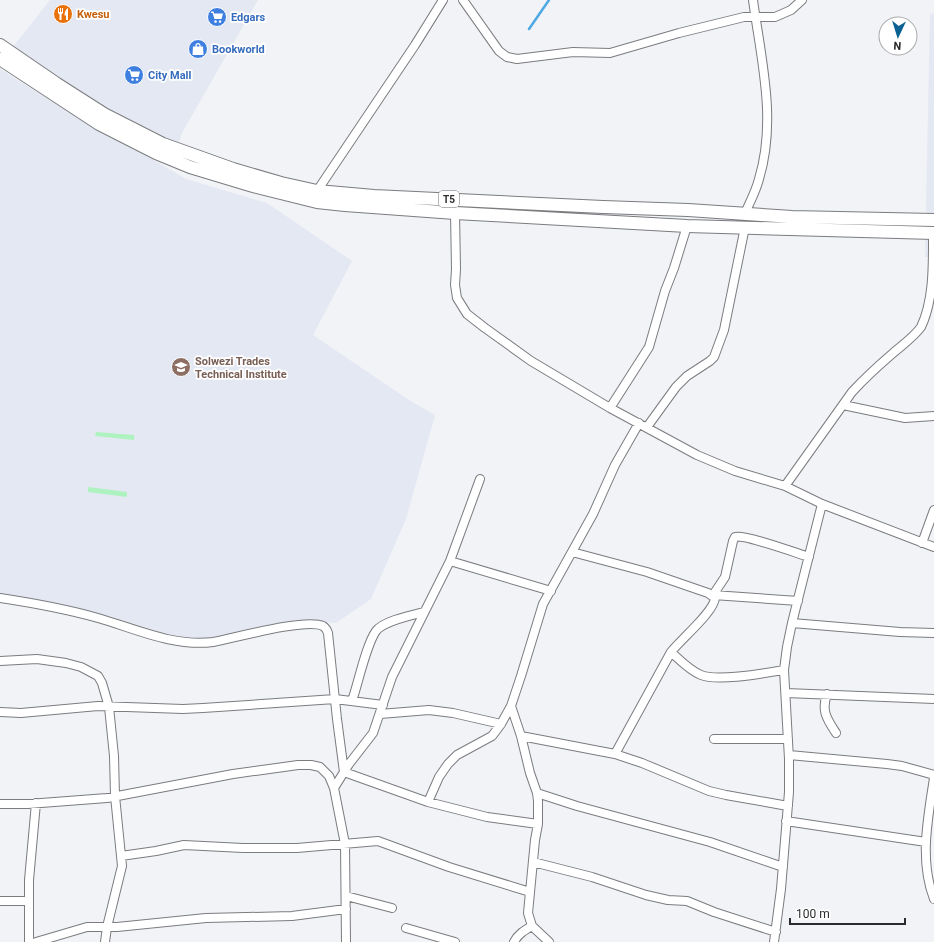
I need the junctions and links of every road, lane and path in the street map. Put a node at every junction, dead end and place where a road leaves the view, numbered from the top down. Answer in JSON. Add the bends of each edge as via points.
{"nodes":[{"id":1,"x":443,"y":0,"type":"edge"},
{"id":2,"x":463,"y":0,"type":"edge"},
{"id":3,"x":752,"y":0,"type":"edge"},
{"id":4,"x":802,"y":0,"type":"edge"},
{"id":5,"x":755,"y":16,"type":"junction"},
{"id":6,"x":0,"y":45,"type":"edge"},
{"id":7,"x":0,"y":59,"type":"edge"},
{"id":8,"x":317,"y":191,"type":"junction"},
{"id":9,"x":455,"y":213,"type":"junction"},
{"id":10,"x":745,"y":213,"type":"junction"},
{"id":11,"x":934,"y":220,"type":"edge"},
{"id":12,"x":687,"y":226,"type":"junction"},
{"id":13,"x":745,"y":227,"type":"junction"},
{"id":14,"x":934,"y":233,"type":"edge"},
{"id":15,"x":843,"y":405,"type":"junction"},
{"id":16,"x":610,"y":408,"type":"junction"},
{"id":17,"x":934,"y":416,"type":"edge"},
{"id":18,"x":643,"y":425,"type":"junction"},
{"id":19,"x":480,"y":479,"type":"dead end"},
{"id":20,"x":785,"y":486,"type":"junction"},
{"id":21,"x":822,"y":504,"type":"junction"},
{"id":22,"x":934,"y":510,"type":"edge"},
{"id":23,"x":922,"y":542,"type":"junction"},
{"id":24,"x":934,"y":547,"type":"edge"},
{"id":25,"x":572,"y":552,"type":"junction"},
{"id":26,"x":809,"y":557,"type":"junction"},
{"id":27,"x":450,"y":561,"type":"junction"},
{"id":28,"x":551,"y":591,"type":"junction"},
{"id":29,"x":713,"y":596,"type":"junction"},
{"id":30,"x":0,"y":598,"type":"edge"},
{"id":31,"x":798,"y":601,"type":"junction"},
{"id":32,"x":424,"y":612,"type":"junction"},
{"id":33,"x":792,"y":623,"type":"junction"},
{"id":34,"x":934,"y":633,"type":"edge"},
{"id":35,"x":671,"y":652,"type":"junction"},
{"id":36,"x":0,"y":661,"type":"edge"},
{"id":37,"x":784,"y":670,"type":"junction"},
{"id":38,"x":786,"y":693,"type":"junction"},
{"id":39,"x":827,"y":694,"type":"junction"},
{"id":40,"x":335,"y":699,"type":"junction"},
{"id":41,"x":934,"y":699,"type":"edge"},
{"id":42,"x":352,"y":701,"type":"junction"},
{"id":43,"x":382,"y":705,"type":"junction"},
{"id":44,"x":109,"y":706,"type":"junction"},
{"id":45,"x":511,"y":706,"type":"junction"},
{"id":46,"x":0,"y":712,"type":"edge"},
{"id":47,"x":380,"y":714,"type":"junction"},
{"id":48,"x":501,"y":724,"type":"junction"},
{"id":49,"x":836,"y":733,"type":"dead end"},
{"id":50,"x":521,"y":736,"type":"junction"},
{"id":51,"x":714,"y":739,"type":"dead end"},
{"id":52,"x":788,"y":739,"type":"junction"},
{"id":53,"x":614,"y":754,"type":"junction"},
{"id":54,"x":789,"y":755,"type":"junction"},
{"id":55,"x":344,"y":772,"type":"junction"},
{"id":56,"x":934,"y":776,"type":"edge"},
{"id":57,"x":334,"y":788,"type":"junction"},
{"id":58,"x":537,"y":793,"type":"junction"},
{"id":59,"x":115,"y":796,"type":"junction"},
{"id":60,"x":428,"y":802,"type":"junction"},
{"id":61,"x":36,"y":803,"type":"junction"},
{"id":62,"x":0,"y":804,"type":"edge"},
{"id":63,"x":788,"y":806,"type":"junction"},
{"id":64,"x":786,"y":821,"type":"junction"},
{"id":65,"x":538,"y":824,"type":"junction"},
{"id":66,"x":926,"y":842,"type":"junction"},
{"id":67,"x":345,"y":844,"type":"junction"},
{"id":68,"x":121,"y":856,"type":"junction"},
{"id":69,"x":533,"y":862,"type":"junction"},
{"id":70,"x":783,"y":867,"type":"junction"},
{"id":71,"x":530,"y":892,"type":"junction"},
{"id":72,"x":346,"y":896,"type":"junction"},
{"id":73,"x":934,"y":899,"type":"edge"},
{"id":74,"x":0,"y":901,"type":"edge"},
{"id":75,"x":29,"y":901,"type":"junction"},
{"id":76,"x":392,"y":908,"type":"dead end"},
{"id":77,"x":346,"y":909,"type":"junction"},
{"id":78,"x":532,"y":926,"type":"junction"},
{"id":79,"x":107,"y":927,"type":"junction"},
{"id":80,"x":406,"y":928,"type":"dead end"},
{"id":81,"x":776,"y":932,"type":"junction"},
{"id":82,"x":29,"y":942,"type":"edge"},
{"id":83,"x":36,"y":942,"type":"edge"},
{"id":84,"x":105,"y":942,"type":"edge"},
{"id":85,"x":346,"y":942,"type":"edge"},
{"id":86,"x":455,"y":942,"type":"edge"},
{"id":87,"x":514,"y":942,"type":"edge"},
{"id":88,"x":549,"y":942,"type":"edge"},
{"id":89,"x":774,"y":942,"type":"edge"}],
"edges":[{"from":1,"to":8,"type":"street"},
{"from":2,"to":5,"type":"street","via":[[499,51],[511,59],[573,52],[610,53],[679,33]]},
{"from":3,"to":5,"type":"street"},
{"from":4,"to":5,"type":"street","via":[[791,10],[775,17]]},
{"from":5,"to":10,"type":"street","via":[[764,63],[767,134],[759,180]]},
{"from":6,"to":8,"type":"highway","number":"T5","via":[[104,114],[163,144],[233,169]]},
{"from":7,"to":9,"type":"highway","number":"T5","via":[[99,124],[190,167],[317,202]]},
{"from":8,"to":10,"type":"highway","number":"T5","via":[[374,196]]},
{"from":9,"to":12,"type":"highway","number":"T5"},
{"from":9,"to":16,"type":"street","via":[[455,285],[457,298],[468,314],[531,361]]},
{"from":10,"to":11,"type":"highway","number":"T5","via":[[792,217]]},
{"from":12,"to":13,"type":"highway","number":"T5"},
{"from":12,"to":16,"type":"street","via":[[649,347]]},
{"from":13,"to":14,"type":"highway","number":"T5"},
{"from":13,"to":18,"type":"street","via":[[724,330],[714,357],[687,376]]},
{"from":14,"to":15,"type":"street","via":[[933,285],[930,305],[920,327],[910,339],[862,380]]},
{"from":15,"to":17,"type":"street","via":[[905,418]]},
{"from":15,"to":20,"type":"street"},
{"from":16,"to":18,"type":"street"},
{"from":18,"to":20,"type":"street","via":[[735,471]]},
{"from":18,"to":25,"type":"street","via":[[616,465]]},
{"from":19,"to":27,"type":"street"},
{"from":20,"to":21,"type":"street"},
{"from":21,"to":23,"type":"street"},
{"from":21,"to":26,"type":"street"},
{"from":22,"to":23,"type":"street"},
{"from":23,"to":24,"type":"street"},
{"from":25,"to":28,"type":"street"},
{"from":25,"to":29,"type":"street","via":[[647,572]]},
{"from":26,"to":29,"type":"street","via":[[748,538],[734,537],[726,577]]},
{"from":26,"to":31,"type":"street"},
{"from":27,"to":28,"type":"street"},
{"from":27,"to":32,"type":"street"},
{"from":28,"to":45,"type":"street","via":[[543,604]]},
{"from":29,"to":31,"type":"street"},
{"from":29,"to":35,"type":"street","via":[[715,598],[711,608]]},
{"from":30,"to":40,"type":"street","via":[[34,603],[90,616],[158,637],[199,644],[303,625],[323,626],[328,633]]},
{"from":31,"to":33,"type":"street"},
{"from":32,"to":42,"type":"street","via":[[395,619],[376,630]]},
{"from":32,"to":43,"type":"street","via":[[392,676]]},
{"from":33,"to":34,"type":"street"},
{"from":33,"to":37,"type":"street"},
{"from":35,"to":37,"type":"street","via":[[693,671],[714,678]]},
{"from":35,"to":53,"type":"street"},
{"from":36,"to":44,"type":"street","via":[[37,659],[82,667],[98,676]]},
{"from":37,"to":38,"type":"street"},
{"from":38,"to":39,"type":"street"},
{"from":38,"to":52,"type":"street"},
{"from":39,"to":41,"type":"street"},
{"from":39,"to":49,"type":"street","via":[[825,711]]},
{"from":40,"to":42,"type":"street"},
{"from":40,"to":44,"type":"street","via":[[183,709]]},
{"from":40,"to":55,"type":"street"},
{"from":42,"to":43,"type":"street"},
{"from":43,"to":47,"type":"street"},
{"from":44,"to":46,"type":"street","via":[[21,713]]},
{"from":44,"to":59,"type":"street"},
{"from":45,"to":48,"type":"street"},
{"from":45,"to":50,"type":"street"},
{"from":47,"to":48,"type":"street","via":[[429,710]]},
{"from":47,"to":55,"type":"street","via":[[373,733]]},
{"from":48,"to":60,"type":"street","via":[[492,736],[457,755],[448,764]]},
{"from":50,"to":53,"type":"street"},
{"from":50,"to":58,"type":"street"},
{"from":51,"to":52,"type":"street"},
{"from":52,"to":54,"type":"street"},
{"from":53,"to":63,"type":"street","via":[[709,791]]},
{"from":54,"to":56,"type":"street","via":[[902,766]]},
{"from":54,"to":63,"type":"street"},
{"from":55,"to":57,"type":"street"},
{"from":55,"to":60,"type":"street"},
{"from":56,"to":66,"type":"street"},
{"from":57,"to":59,"type":"street","via":[[329,776],[320,767],[298,765]]},
{"from":57,"to":67,"type":"street"},
{"from":58,"to":65,"type":"street"},
{"from":58,"to":70,"type":"street","via":[[710,842]]},
{"from":59,"to":61,"type":"street"},
{"from":59,"to":68,"type":"street"},
{"from":60,"to":65,"type":"street","via":[[486,817]]},
{"from":61,"to":62,"type":"street"},
{"from":61,"to":75,"type":"street"},
{"from":63,"to":64,"type":"street"},
{"from":64,"to":66,"type":"street"},
{"from":64,"to":70,"type":"street"},
{"from":65,"to":69,"type":"street"},
{"from":66,"to":73,"type":"street","via":[[928,878]]},
{"from":67,"to":68,"type":"street","via":[[297,848],[184,845]]},
{"from":67,"to":71,"type":"street","via":[[378,841],[442,865]]},
{"from":67,"to":72,"type":"street"},
{"from":68,"to":79,"type":"street","via":[[120,874]]},
{"from":69,"to":71,"type":"street"},
{"from":69,"to":81,"type":"street","via":[[592,877],[646,895],[687,901]]},
{"from":70,"to":81,"type":"street"},
{"from":71,"to":78,"type":"street","via":[[528,913]]},
{"from":72,"to":76,"type":"street"},
{"from":72,"to":77,"type":"street"},
{"from":74,"to":75,"type":"street"},
{"from":75,"to":82,"type":"street"},
{"from":77,"to":79,"type":"street","via":[[292,916],[206,918]]},
{"from":77,"to":85,"type":"street"},
{"from":78,"to":87,"type":"street"},
{"from":78,"to":88,"type":"street"},
{"from":79,"to":83,"type":"street","via":[[87,927]]},
{"from":79,"to":84,"type":"street"},
{"from":80,"to":86,"type":"street"},
{"from":81,"to":89,"type":"street"}]}
